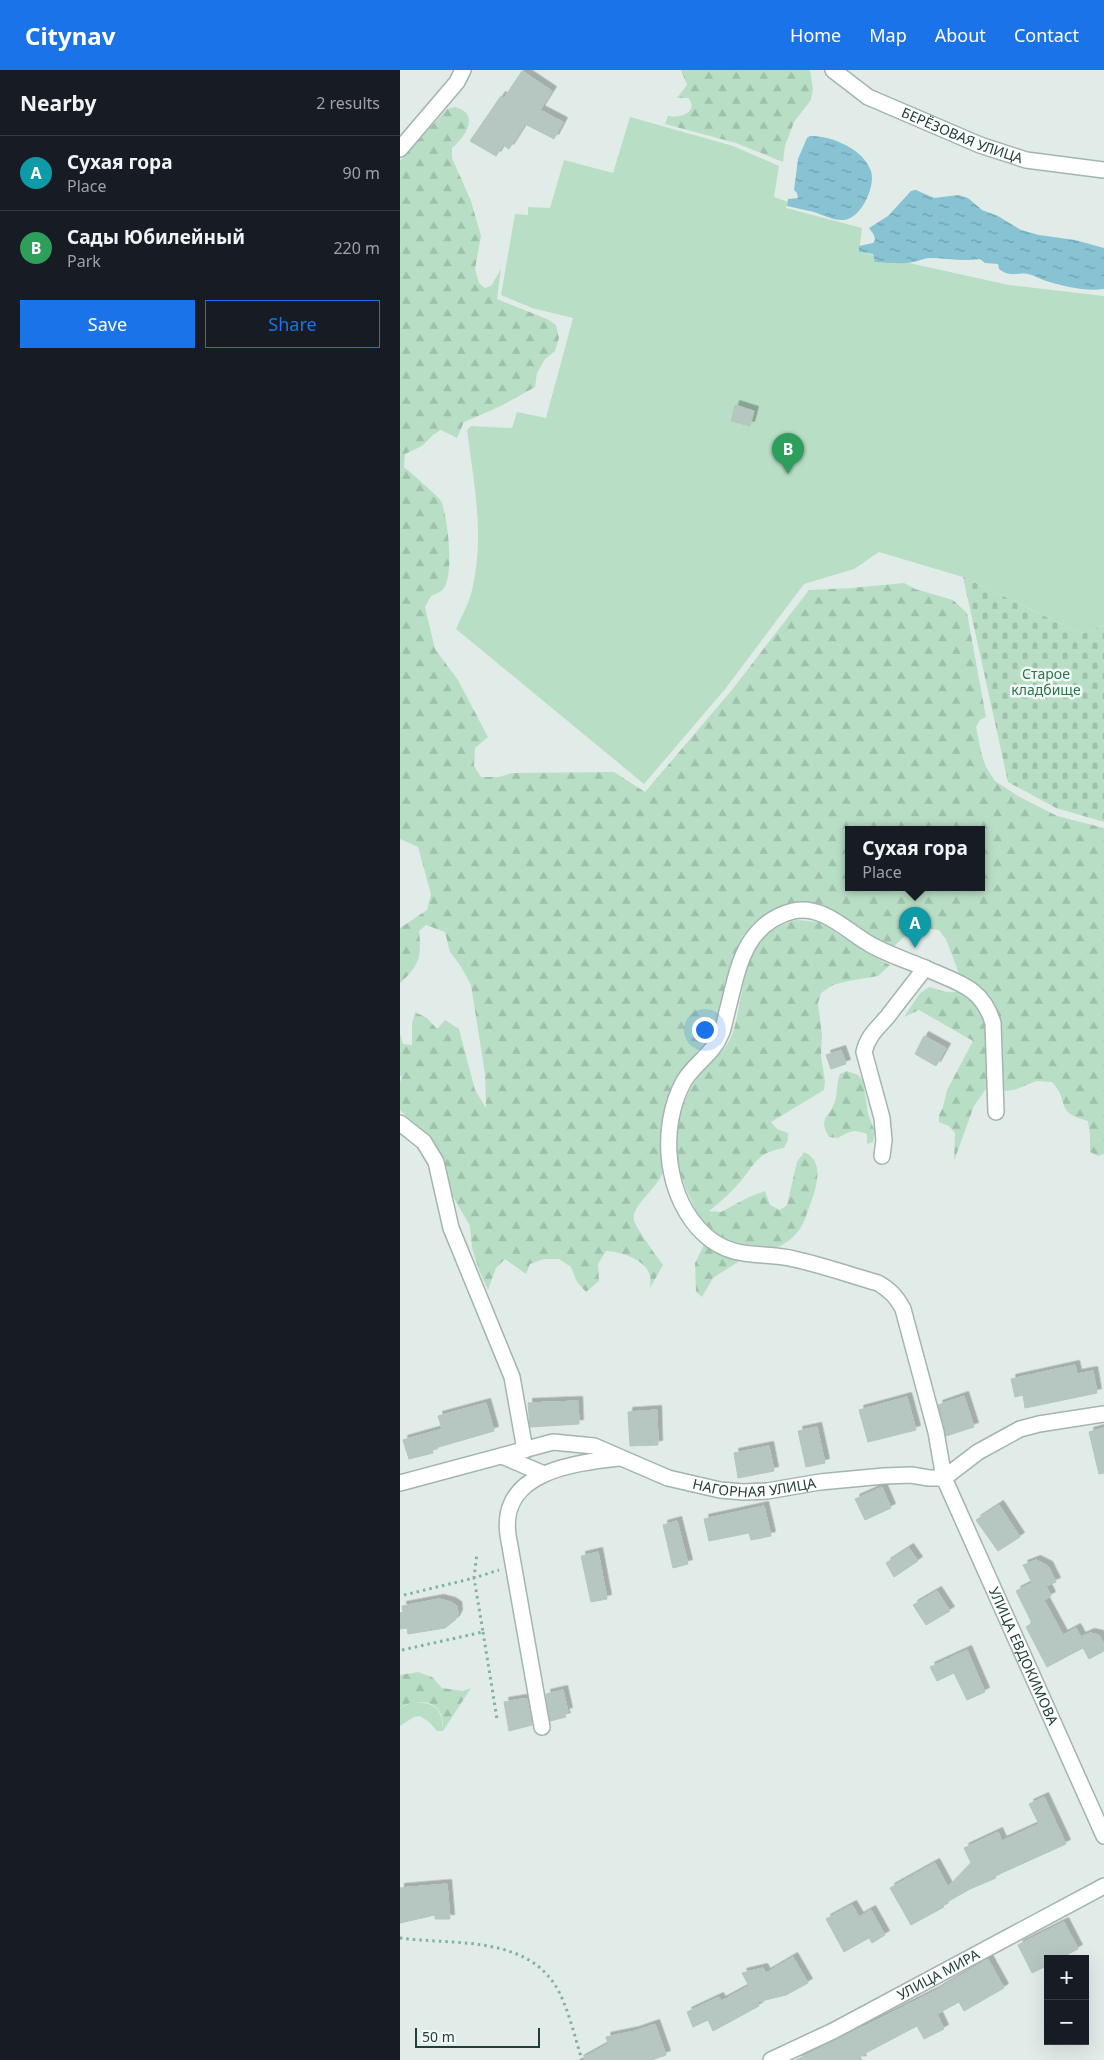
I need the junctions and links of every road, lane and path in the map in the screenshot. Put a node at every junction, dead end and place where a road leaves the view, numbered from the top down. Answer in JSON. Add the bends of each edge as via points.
{"nodes":[{"id":1,"x":463,"y":70,"type":"edge"},
{"id":2,"x":833,"y":70,"type":"edge"},
{"id":3,"x":400,"y":149,"type":"edge"},
{"id":4,"x":1104,"y":170,"type":"edge"},
{"id":5,"x":925,"y":968,"type":"junction"},
{"id":6,"x":996,"y":1112,"type":"dead end"},
{"id":7,"x":400,"y":1123,"type":"edge"},
{"id":8,"x":882,"y":1156,"type":"dead end"},
{"id":9,"x":1104,"y":1414,"type":"edge"},
{"id":10,"x":525,"y":1450,"type":"junction"},
{"id":11,"x":502,"y":1456,"type":"junction"},
{"id":12,"x":619,"y":1458,"type":"junction"},
{"id":13,"x":544,"y":1474,"type":"junction"},
{"id":14,"x":944,"y":1478,"type":"junction"},
{"id":15,"x":400,"y":1484,"type":"edge"},
{"id":16,"x":477,"y":1553,"type":"dead end"},
{"id":17,"x":514,"y":1566,"type":"junction"},
{"id":18,"x":474,"y":1578,"type":"junction"},
{"id":19,"x":404,"y":1595,"type":"dead end"},
{"id":20,"x":483,"y":1632,"type":"junction"},
{"id":21,"x":402,"y":1650,"type":"dead end"},
{"id":22,"x":497,"y":1719,"type":"dead end"},
{"id":23,"x":542,"y":1727,"type":"dead end"},
{"id":24,"x":1104,"y":1836,"type":"edge"},
{"id":25,"x":1104,"y":1886,"type":"edge"},
{"id":26,"x":400,"y":1938,"type":"edge"},
{"id":27,"x":582,"y":2060,"type":"edge"},
{"id":28,"x":770,"y":2060,"type":"edge"}],
"edges":[{"from":1,"to":3,"type":"street","via":[[457,82]]},
{"from":2,"to":4,"type":"street","name":"БЕРЁЗОВАЯ УЛИЦА","via":[[868,97],[980,145],[1026,160]]},
{"from":5,"to":6,"type":"street","name":"УЛИЦА ЕВДОКИМОВА","via":[[977,993],[990,1011],[994,1028]]},
{"from":5,"to":8,"type":"street","via":[[872,1033],[864,1052],[882,1118]]},
{"from":5,"to":14,"type":"street","name":"УЛИЦА ЕВДОКИМОВА","via":[[860,940],[825,915],[811,911],[794,911],[761,928],[749,941],[742,957],[722,1034],[684,1082],[677,1098],[670,1120],[668,1145],[677,1192],[695,1223],[718,1244],[736,1253],[793,1258],[878,1283],[890,1290],[902,1309],[936,1432]]},
{"from":7,"to":10,"type":"street","via":[[424,1142],[436,1162],[451,1228],[512,1377]]},
{"from":9,"to":14,"type":"street","via":[[1020,1429],[978,1452]]},
{"from":10,"to":11,"type":"street","name":"НАГОРНАЯ УЛИЦА"},
{"from":10,"to":12,"type":"street","name":"НАГОРНАЯ УЛИЦА","via":[[552,1442],[567,1442],[594,1446]]},
{"from":11,"to":13,"type":"street"},
{"from":11,"to":15,"type":"street","name":"НАГОРНАЯ УЛИЦА"},
{"from":12,"to":13,"type":"street","via":[[591,1461]]},
{"from":12,"to":14,"type":"street","name":"НАГОРНАЯ УЛИЦА","via":[[683,1483],[742,1492],[864,1477],[911,1475]]},
{"from":13,"to":17,"type":"street","via":[[519,1492],[509,1510],[507,1523]]},
{"from":14,"to":24,"type":"street","name":"УЛИЦА ЕВДОКИМОВА"},
{"from":16,"to":18,"type":"path"},
{"from":17,"to":18,"type":"path"},
{"from":17,"to":23,"type":"street"},
{"from":18,"to":19,"type":"path"},
{"from":18,"to":20,"type":"path"},
{"from":20,"to":21,"type":"path"},
{"from":20,"to":22,"type":"path"},
{"from":25,"to":28,"type":"street","name":"УЛИЦА МИРА","via":[[833,2031]]},
{"from":26,"to":27,"type":"path","via":[[489,1947],[524,1956],[539,1966],[556,1986]]}]}
